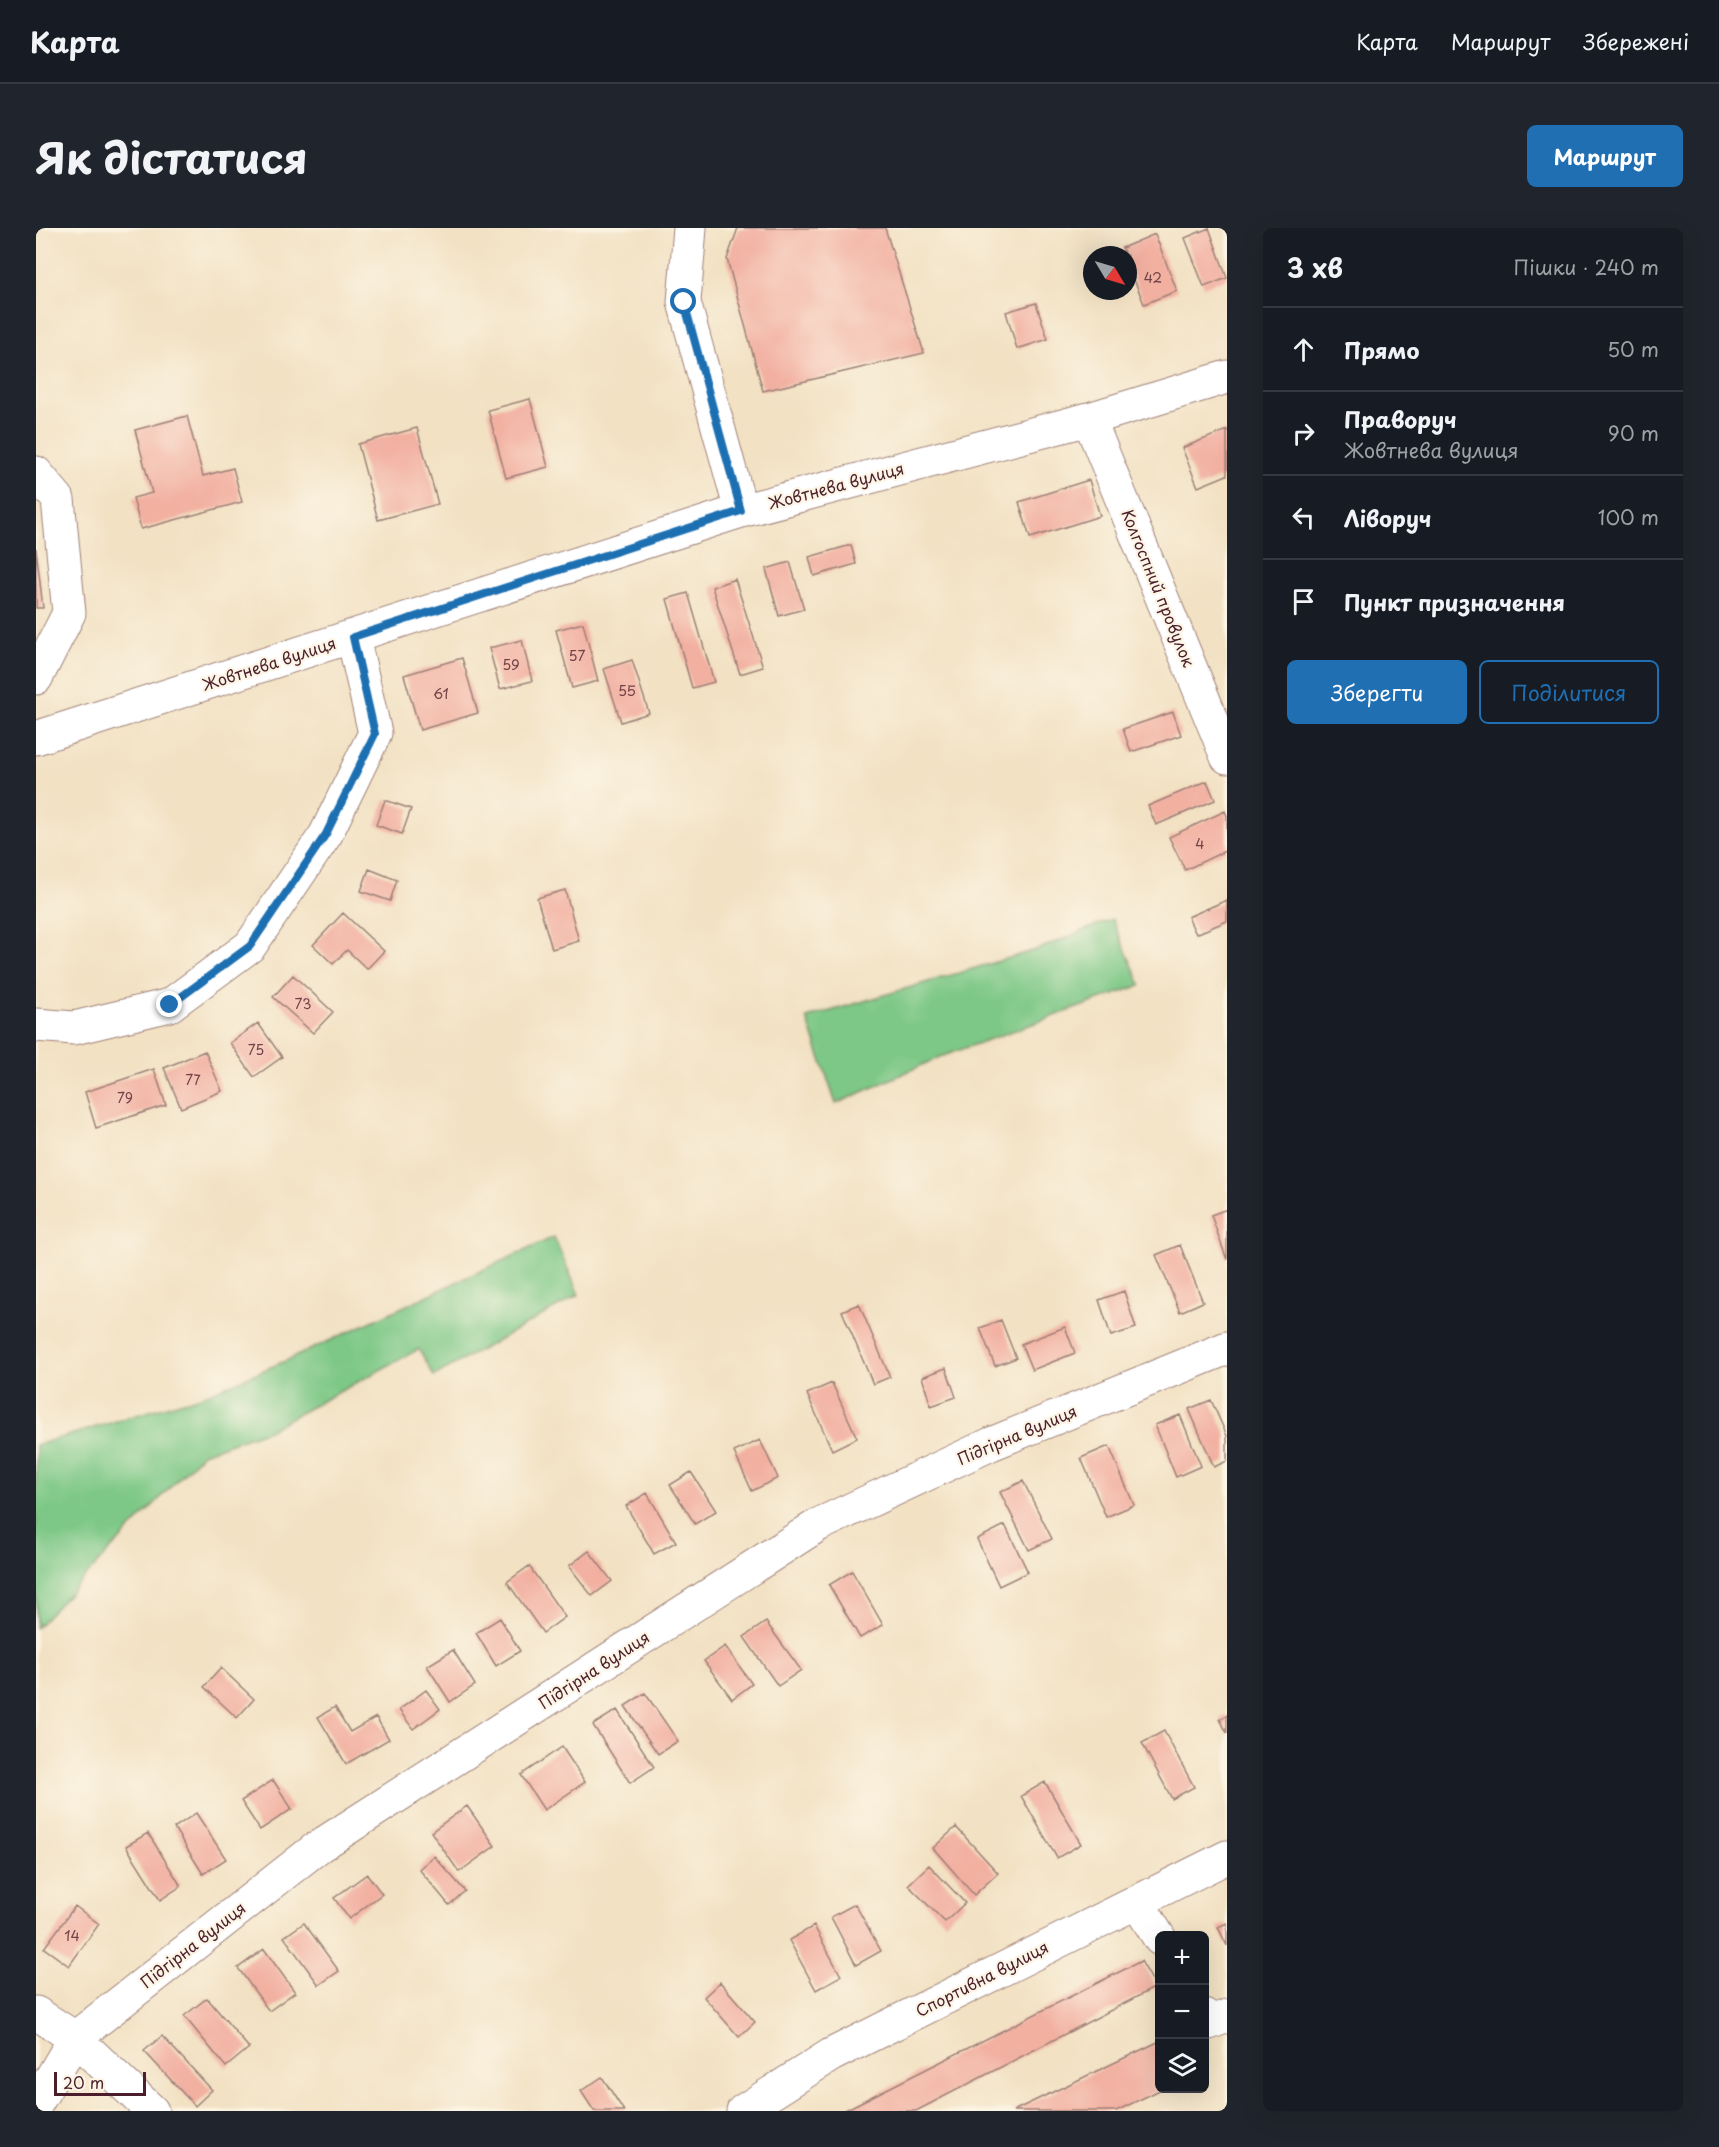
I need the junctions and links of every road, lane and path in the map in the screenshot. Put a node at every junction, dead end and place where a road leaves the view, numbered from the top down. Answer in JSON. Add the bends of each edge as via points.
{"nodes":[{"id":1,"x":690,"y":228,"type":"edge"},
{"id":2,"x":1227,"y":377,"type":"edge"},
{"id":3,"x":1089,"y":419,"type":"junction"},
{"id":4,"x":36,"y":473,"type":"edge"},
{"id":5,"x":741,"y":511,"type":"junction"},
{"id":6,"x":353,"y":637,"type":"junction"},
{"id":7,"x":36,"y":678,"type":"edge"},
{"id":8,"x":36,"y":738,"type":"edge"},
{"id":9,"x":1227,"y":757,"type":"edge"},
{"id":10,"x":36,"y":1025,"type":"edge"},
{"id":11,"x":1227,"y":1348,"type":"edge"},
{"id":12,"x":1227,"y":1857,"type":"edge"},
{"id":13,"x":1137,"y":1902,"type":"junction"},
{"id":14,"x":1155,"y":1931,"type":"edge"},
{"id":15,"x":36,"y":2013,"type":"edge"},
{"id":16,"x":1227,"y":2016,"type":"edge"},
{"id":17,"x":1209,"y":2024,"type":"edge"},
{"id":18,"x":75,"y":2038,"type":"junction"},
{"id":19,"x":36,"y":2104,"type":"edge"},
{"id":20,"x":152,"y":2111,"type":"edge"},
{"id":21,"x":743,"y":2111,"type":"edge"}],
"edges":[{"from":1,"to":5,"type":"street","via":[[684,302]]},
{"from":2,"to":3,"type":"street","name":"Жовтнева вулиця"},
{"from":3,"to":5,"type":"street","name":"Жовтнева вулиця"},
{"from":3,"to":9,"type":"street","name":"Колгоспний провулок"},
{"from":4,"to":7,"type":"street","via":[[58,500],[69,613]]},
{"from":5,"to":6,"type":"street","name":"Жовтнева вулиця"},
{"from":6,"to":8,"type":"street","name":"Жовтнева вулиця"},
{"from":6,"to":10,"type":"street","via":[[375,734],[326,834],[250,946],[170,1005],[74,1028]]},
{"from":11,"to":18,"type":"street","name":"Підгірна вулиця","via":[[991,1444],[818,1525],[318,1847]]},
{"from":12,"to":13,"type":"street","name":"Спортивна вулиця"},
{"from":13,"to":14,"type":"street"},
{"from":13,"to":21,"type":"street","name":"Спортивна вулиця","via":[[831,2055]]},
{"from":15,"to":18,"type":"street"},
{"from":16,"to":17,"type":"street"},
{"from":18,"to":19,"type":"street","name":"Підгірна вулиця"},
{"from":18,"to":20,"type":"street"}]}
